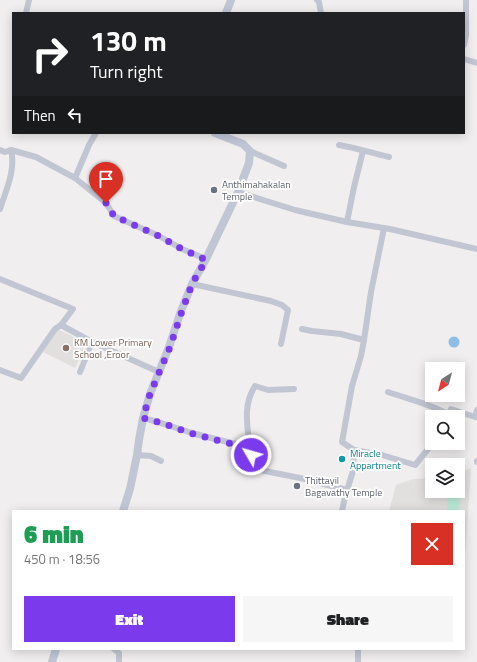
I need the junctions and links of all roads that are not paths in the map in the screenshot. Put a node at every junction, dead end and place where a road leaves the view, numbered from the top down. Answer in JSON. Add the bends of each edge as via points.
{"nodes":[{"id":1,"x":231,"y":0,"type":"edge"},
{"id":2,"x":317,"y":0,"type":"edge"},
{"id":3,"x":466,"y":0,"type":"edge"},
{"id":4,"x":226,"y":12,"type":"edge"},
{"id":5,"x":321,"y":12,"type":"edge"},
{"id":6,"x":465,"y":40,"type":"edge"},
{"id":7,"x":465,"y":59,"type":"edge"},
{"id":8,"x":477,"y":63,"type":"edge"},
{"id":9,"x":95,"y":134,"type":"edge"},
{"id":10,"x":218,"y":134,"type":"edge"},
{"id":11,"x":339,"y":145,"type":"dead end"},
{"id":12,"x":0,"y":150,"type":"edge"},
{"id":13,"x":11,"y":150,"type":"junction"},
{"id":14,"x":250,"y":151,"type":"junction"},
{"id":15,"x":363,"y":151,"type":"junction"},
{"id":16,"x":389,"y":157,"type":"dead end"},
{"id":17,"x":284,"y":166,"type":"dead end"},
{"id":18,"x":75,"y":178,"type":"junction"},
{"id":19,"x":238,"y":192,"type":"junction"},
{"id":20,"x":0,"y":209,"type":"edge"},
{"id":21,"x":347,"y":222,"type":"junction"},
{"id":22,"x":384,"y":228,"type":"junction"},
{"id":23,"x":477,"y":249,"type":"edge"},
{"id":24,"x":206,"y":260,"type":"junction"},
{"id":25,"x":0,"y":279,"type":"edge"},
{"id":26,"x":192,"y":284,"type":"junction"},
{"id":27,"x":61,"y":326,"type":"junction"},
{"id":28,"x":302,"y":329,"type":"dead end"},
{"id":29,"x":364,"y":340,"type":"junction"},
{"id":30,"x":92,"y":342,"type":"junction"},
{"id":31,"x":281,"y":344,"type":"dead end"},
{"id":32,"x":0,"y":370,"type":"edge"},
{"id":33,"x":80,"y":372,"type":"dead end"},
{"id":34,"x":159,"y":372,"type":"junction"},
{"id":35,"x":294,"y":389,"type":"dead end"},
{"id":36,"x":388,"y":392,"type":"dead end"},
{"id":37,"x":440,"y":410,"type":"edge"},
{"id":38,"x":477,"y":410,"type":"edge"},
{"id":39,"x":465,"y":415,"type":"edge"},
{"id":40,"x":143,"y":418,"type":"junction"},
{"id":41,"x":476,"y":419,"type":"edge"},
{"id":42,"x":250,"y":450,"type":"junction"},
{"id":43,"x":354,"y":450,"type":"junction"},
{"id":44,"x":427,"y":450,"type":"edge"},
{"id":45,"x":137,"y":455,"type":"junction"},
{"id":46,"x":161,"y":461,"type":"dead end"},
{"id":47,"x":347,"y":490,"type":"junction"},
{"id":48,"x":123,"y":510,"type":"edge"},
{"id":49,"x":342,"y":510,"type":"edge"},
{"id":50,"x":56,"y":650,"type":"edge"},
{"id":51,"x":115,"y":650,"type":"edge"},
{"id":52,"x":358,"y":650,"type":"edge"},
{"id":53,"x":52,"y":662,"type":"edge"},
{"id":54,"x":119,"y":662,"type":"edge"},
{"id":55,"x":358,"y":662,"type":"edge"}],
"edges":[{"from":1,"to":4,"type":"street"},
{"from":2,"to":5,"type":"street"},
{"from":3,"to":6,"type":"street"},
{"from":7,"to":8,"type":"street"},
{"from":9,"to":18,"type":"street"},
{"from":10,"to":14,"type":"street","via":[[243,144]]},
{"from":11,"to":15,"type":"street"},
{"from":12,"to":13,"type":"street"},
{"from":13,"to":18,"type":"street","via":[[36,158]]},
{"from":13,"to":20,"type":"street","via":[[13,158],[10,181]]},
{"from":14,"to":17,"type":"street"},
{"from":14,"to":19,"type":"street","via":[[249,163]]},
{"from":15,"to":16,"type":"street"},
{"from":15,"to":21,"type":"street"},
{"from":18,"to":24,"type":"street","via":[[106,203],[114,216]]},
{"from":19,"to":21,"type":"street","via":[[295,210]]},
{"from":19,"to":24,"type":"street"},
{"from":21,"to":22,"type":"street"},
{"from":22,"to":23,"type":"street"},
{"from":22,"to":29,"type":"street"},
{"from":24,"to":26,"type":"street"},
{"from":25,"to":27,"type":"street","via":[[73,309]]},
{"from":26,"to":31,"type":"street","via":[[282,305],[288,310]]},
{"from":26,"to":34,"type":"street"},
{"from":27,"to":30,"type":"street"},
{"from":27,"to":32,"type":"street","via":[[55,329],[21,378]]},
{"from":28,"to":29,"type":"street"},
{"from":29,"to":43,"type":"street","via":[[352,386],[342,442]]},
{"from":30,"to":33,"type":"street"},
{"from":30,"to":34,"type":"street"},
{"from":34,"to":40,"type":"street"},
{"from":35,"to":42,"type":"street","via":[[268,390],[255,386],[250,394],[246,415]]},
{"from":36,"to":37,"type":"street"},
{"from":38,"to":41,"type":"street"},
{"from":39,"to":41,"type":"street"},
{"from":40,"to":42,"type":"street"},
{"from":40,"to":45,"type":"street"},
{"from":42,"to":47,"type":"street","via":[[252,466],[255,468]]},
{"from":43,"to":44,"type":"street","via":[[415,465]]},
{"from":43,"to":47,"type":"street","via":[[353,471]]},
{"from":45,"to":46,"type":"street","via":[[151,456]]},
{"from":45,"to":48,"type":"street"},
{"from":47,"to":49,"type":"street"},
{"from":50,"to":53,"type":"street"},
{"from":51,"to":54,"type":"street","via":[[119,653]]},
{"from":52,"to":55,"type":"street"}]}
